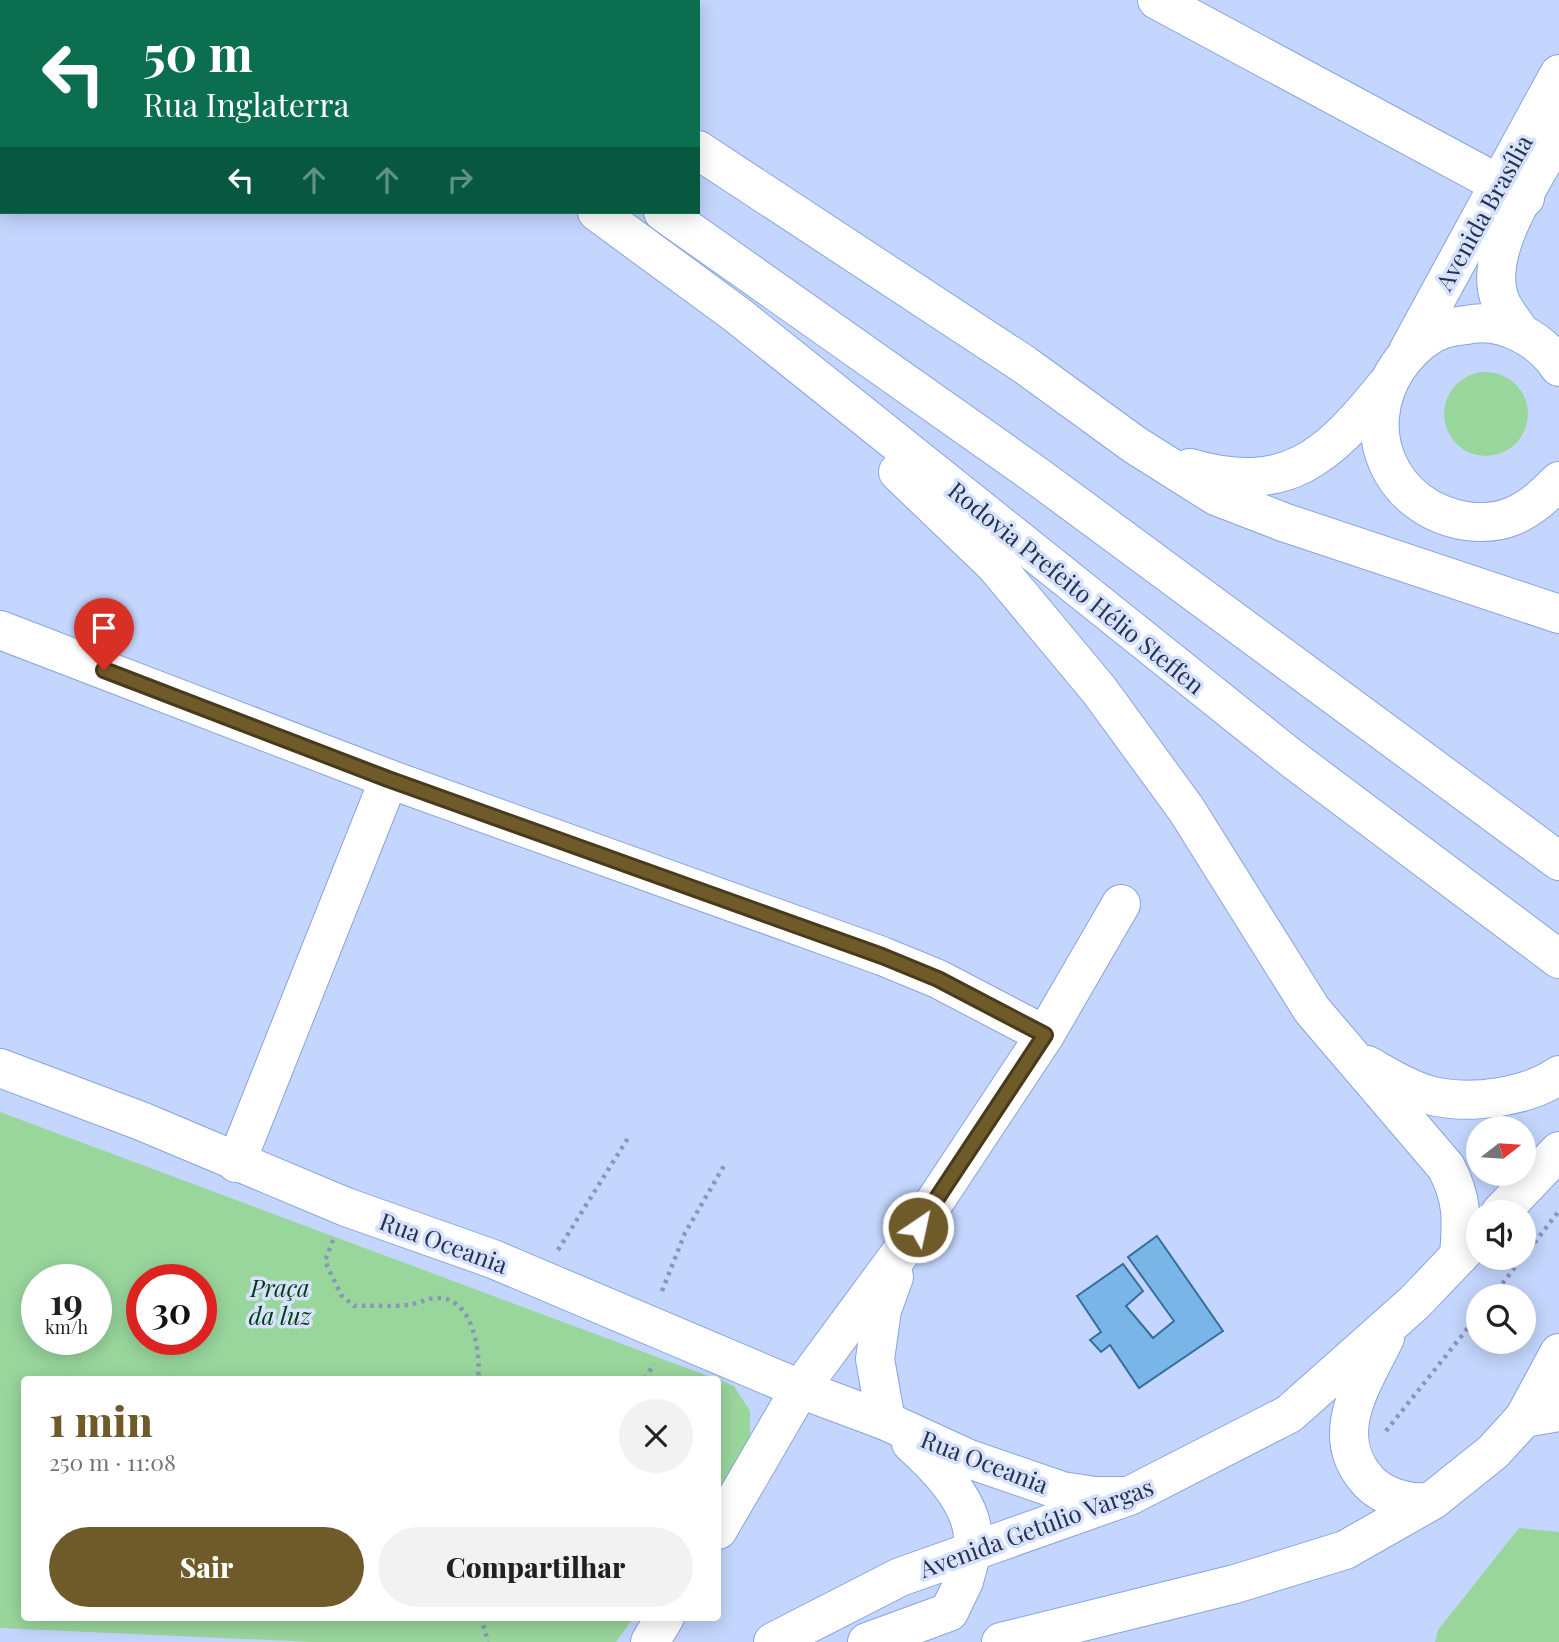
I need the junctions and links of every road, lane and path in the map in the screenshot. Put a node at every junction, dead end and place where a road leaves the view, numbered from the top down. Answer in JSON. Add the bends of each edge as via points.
{"nodes":[{"id":1,"x":1157,"y":0,"type":"edge"},
{"id":2,"x":1559,"y":74,"type":"edge"},
{"id":3,"x":1559,"y":133,"type":"edge"},
{"id":4,"x":700,"y":151,"type":"edge"},
{"id":5,"x":1511,"y":192,"type":"junction"},
{"id":6,"x":600,"y":214,"type":"edge"},
{"id":7,"x":666,"y":214,"type":"edge"},
{"id":8,"x":736,"y":314,"type":"junction"},
{"id":9,"x":1520,"y":332,"type":"junction"},
{"id":10,"x":1408,"y":351,"type":"junction"},
{"id":11,"x":1557,"y":362,"type":"edge"},
{"id":12,"x":1386,"y":385,"type":"junction"},
{"id":13,"x":1135,"y":445,"type":"junction"},
{"id":14,"x":1553,"y":492,"type":"edge"},
{"id":15,"x":1559,"y":614,"type":"edge"},
{"id":16,"x":0,"y":630,"type":"edge"},
{"id":17,"x":388,"y":779,"type":"junction"},
{"id":18,"x":1559,"y":862,"type":"edge"},
{"id":19,"x":1121,"y":904,"type":"dead end"},
{"id":20,"x":1559,"y":959,"type":"edge"},
{"id":21,"x":1045,"y":1035,"type":"junction"},
{"id":22,"x":1347,"y":1054,"type":"junction"},
{"id":23,"x":0,"y":1068,"type":"edge"},
{"id":24,"x":1559,"y":1075,"type":"edge"},
{"id":25,"x":628,"y":1138,"type":"dead end"},
{"id":26,"x":1559,"y":1151,"type":"edge"},
{"id":27,"x":236,"y":1163,"type":"junction"},
{"id":28,"x":725,"y":1164,"type":"dead end"},
{"id":29,"x":1513,"y":1200,"type":"edge"},
{"id":30,"x":346,"y":1207,"type":"junction"},
{"id":31,"x":1559,"y":1211,"type":"edge"},
{"id":32,"x":1466,"y":1236,"type":"edge"},
{"id":33,"x":1536,"y":1240,"type":"edge"},
{"id":34,"x":904,"y":1248,"type":"junction"},
{"id":35,"x":1466,"y":1249,"type":"edge"},
{"id":36,"x":558,"y":1251,"type":"dead end"},
{"id":37,"x":1513,"y":1270,"type":"edge"},
{"id":38,"x":1502,"y":1284,"type":"edge"},
{"id":39,"x":662,"y":1292,"type":"dead end"},
{"id":40,"x":1394,"y":1320,"type":"junction"},
{"id":41,"x":1466,"y":1330,"type":"edge"},
{"id":42,"x":1559,"y":1353,"type":"edge"},
{"id":43,"x":654,"y":1363,"type":"dead end"},
{"id":44,"x":478,"y":1376,"type":"edge"},
{"id":45,"x":647,"y":1376,"type":"edge"},
{"id":46,"x":800,"y":1389,"type":"junction"},
{"id":47,"x":1542,"y":1415,"type":"edge"},
{"id":48,"x":886,"y":1421,"type":"junction"},
{"id":49,"x":1355,"y":1467,"type":"junction"},
{"id":50,"x":1129,"y":1496,"type":"junction"},
{"id":51,"x":1429,"y":1502,"type":"junction"},
{"id":52,"x":721,"y":1525,"type":"edge"},
{"id":53,"x":972,"y":1552,"type":"junction"},
{"id":54,"x":482,"y":1621,"type":"edge"},
{"id":55,"x":663,"y":1621,"type":"edge"},
{"id":56,"x":488,"y":1642,"type":"edge"},
{"id":57,"x":650,"y":1642,"type":"edge"},
{"id":58,"x":773,"y":1642,"type":"edge"},
{"id":59,"x":867,"y":1642,"type":"edge"},
{"id":60,"x":1001,"y":1642,"type":"edge"}],
"edges":[{"from":1,"to":5,"type":"main road"},
{"from":2,"to":5,"type":"main road","name":"Avenida Brasília"},
{"from":3,"to":5,"type":"main road","name":"Avenida Brasília"},
{"from":4,"to":13,"type":"main road","via":[[1025,365]]},
{"from":5,"to":9,"type":"main road","name":"Avenida Brasília","via":[[1495,274],[1500,301]]},
{"from":5,"to":10,"type":"main road","name":"Avenida Brasília"},
{"from":6,"to":8,"type":"main road","name":"Rodovia Prefeito Hélio Steffen"},
{"from":7,"to":18,"type":"main road","via":[[1037,476]]},
{"from":8,"to":20,"type":"main road","name":"Rodovia Prefeito Hélio Steffen","via":[[1290,757]]},
{"from":8,"to":22,"type":"main road","via":[[995,565],[1082,669],[1186,809],[1312,1010]]},
{"from":9,"to":10,"type":"main road","via":[[1482,323],[1441,330]]},
{"from":9,"to":11,"type":"main road"},
{"from":10,"to":12,"type":"main road","name":"Avenida Brasília"},
{"from":12,"to":13,"type":"main road","via":[[1349,431],[1320,456],[1283,472],[1221,477]]},
{"from":12,"to":14,"type":"main road","via":[[1378,417],[1382,450],[1396,479],[1418,503],[1447,518],[1479,523],[1511,517]]},
{"from":13,"to":15,"type":"main road","via":[[1182,477],[1243,508]]},
{"from":16,"to":17,"type":"main road"},
{"from":17,"to":21,"type":"main road","via":[[882,956],[938,979]]},
{"from":17,"to":27,"type":"main road"},
{"from":19,"to":21,"type":"main road"},
{"from":21,"to":34,"type":"main road"},
{"from":22,"to":24,"type":"main road","via":[[1437,1097],[1490,1097]]},
{"from":22,"to":32,"type":"main road","via":[[1446,1167],[1458,1191]]},
{"from":23,"to":27,"type":"main road","name":"Rua Oceania"},
{"from":25,"to":36,"type":"path"},
{"from":26,"to":29,"type":"main road"},
{"from":27,"to":30,"type":"main road","name":"Rua Oceania"},
{"from":28,"to":39,"type":"path","via":[[685,1233]]},
{"from":30,"to":44,"type":"path","via":[[325,1261],[341,1295],[354,1306],[409,1305],[437,1298],[456,1304],[472,1327]]},
{"from":30,"to":46,"type":"main road","name":"Rua Oceania","via":[[493,1259]]},
{"from":31,"to":33,"type":"path"},
{"from":34,"to":46,"type":"main road"},
{"from":34,"to":48,"type":"main road","via":[[882,1310],[875,1359]]},
{"from":35,"to":40,"type":"main road","name":"Avenida Getúlio Vargas"},
{"from":37,"to":38,"type":"path"},
{"from":40,"to":49,"type":"main road","via":[[1349,1421],[1349,1450]]},
{"from":40,"to":50,"type":"main road","name":"Avenida Getúlio Vargas","via":[[1289,1414]]},
{"from":41,"to":49,"type":"path"},
{"from":42,"to":47,"type":"main road"},
{"from":43,"to":45,"type":"path"},
{"from":46,"to":48,"type":"main road","name":"Rua Oceania"},
{"from":46,"to":52,"type":"main road"},
{"from":47,"to":51,"type":"main road"},
{"from":48,"to":50,"type":"main road","name":"Rua Oceania","via":[[1031,1481],[1095,1496]]},
{"from":48,"to":53,"type":"main road","name":"Rua Oceania","via":[[942,1471],[963,1502],[974,1542]]},
{"from":49,"to":51,"type":"main road","via":[[1376,1489],[1397,1498]]},
{"from":50,"to":53,"type":"main road","name":"Avenida Getúlio Vargas"},
{"from":51,"to":60,"type":"main road","via":[[1345,1550],[1235,1584]]},
{"from":53,"to":58,"type":"main road","name":"Avenida Getúlio Vargas","via":[[900,1577]]},
{"from":53,"to":59,"type":"main road","via":[[949,1612]]},
{"from":54,"to":56,"type":"path"},
{"from":55,"to":57,"type":"main road"}]}
